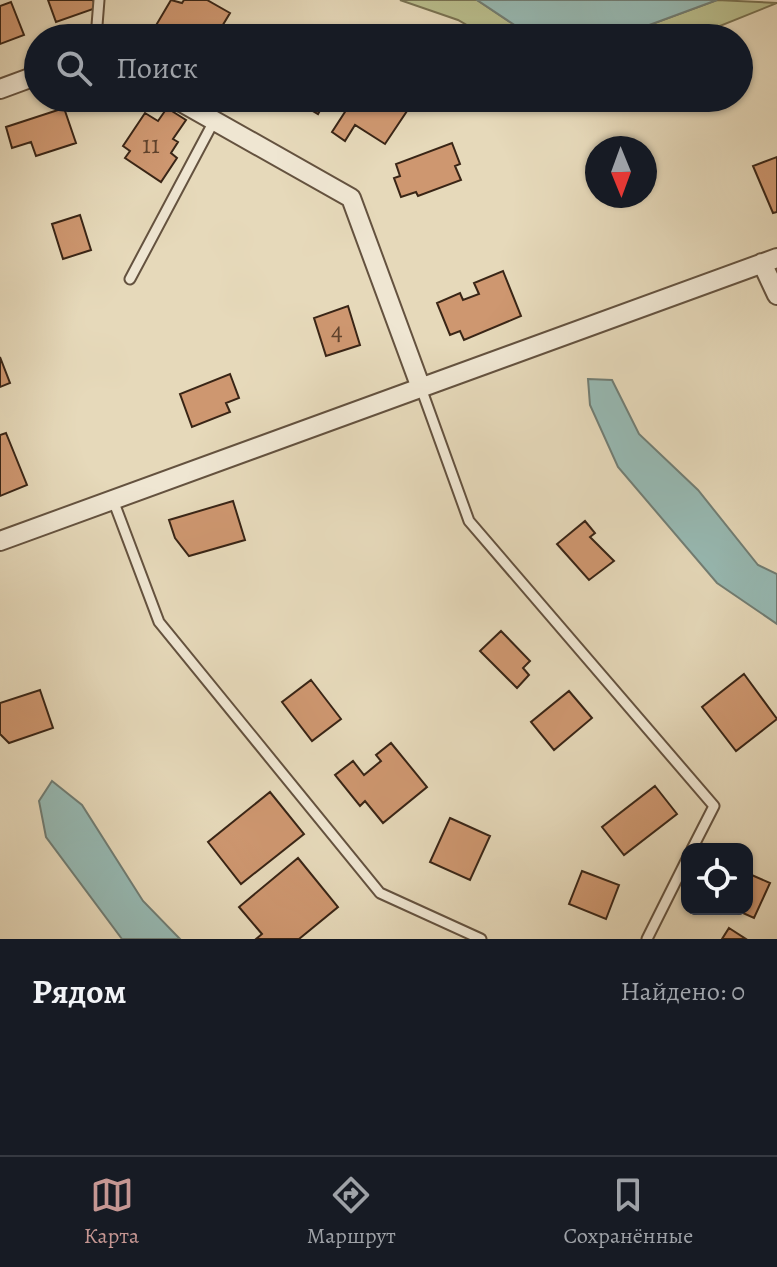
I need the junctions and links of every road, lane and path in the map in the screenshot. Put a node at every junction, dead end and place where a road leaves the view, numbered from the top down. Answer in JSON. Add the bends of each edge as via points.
{"nodes":[{"id":1,"x":99,"y":0,"type":"edge"},
{"id":2,"x":97,"y":24,"type":"edge"},
{"id":3,"x":24,"y":80,"type":"edge"},
{"id":4,"x":0,"y":89,"type":"edge"},
{"id":5,"x":198,"y":112,"type":"edge"},
{"id":6,"x":214,"y":121,"type":"junction"},
{"id":7,"x":769,"y":260,"type":"edge"},
{"id":8,"x":130,"y":279,"type":"dead end"},
{"id":9,"x":777,"y":295,"type":"edge"},
{"id":10,"x":421,"y":388,"type":"junction"},
{"id":11,"x":113,"y":500,"type":"junction"},
{"id":12,"x":0,"y":541,"type":"edge"},
{"id":13,"x":695,"y":843,"type":"edge"},
{"id":14,"x":681,"y":871,"type":"edge"},
{"id":15,"x":481,"y":939,"type":"edge"},
{"id":16,"x":647,"y":939,"type":"edge"}],
"edges":[{"from":1,"to":2,"type":"lane"},
{"from":3,"to":4,"type":"street"},
{"from":5,"to":6,"type":"street"},
{"from":6,"to":8,"type":"lane"},
{"from":6,"to":10,"type":"street","via":[[351,198]]},
{"from":7,"to":9,"type":"street"},
{"from":7,"to":10,"type":"street"},
{"from":10,"to":11,"type":"street"},
{"from":10,"to":13,"type":"lane","via":[[469,521],[714,806]]},
{"from":11,"to":12,"type":"street"},
{"from":11,"to":15,"type":"lane","via":[[159,622],[380,893]]},
{"from":14,"to":16,"type":"lane"}]}
